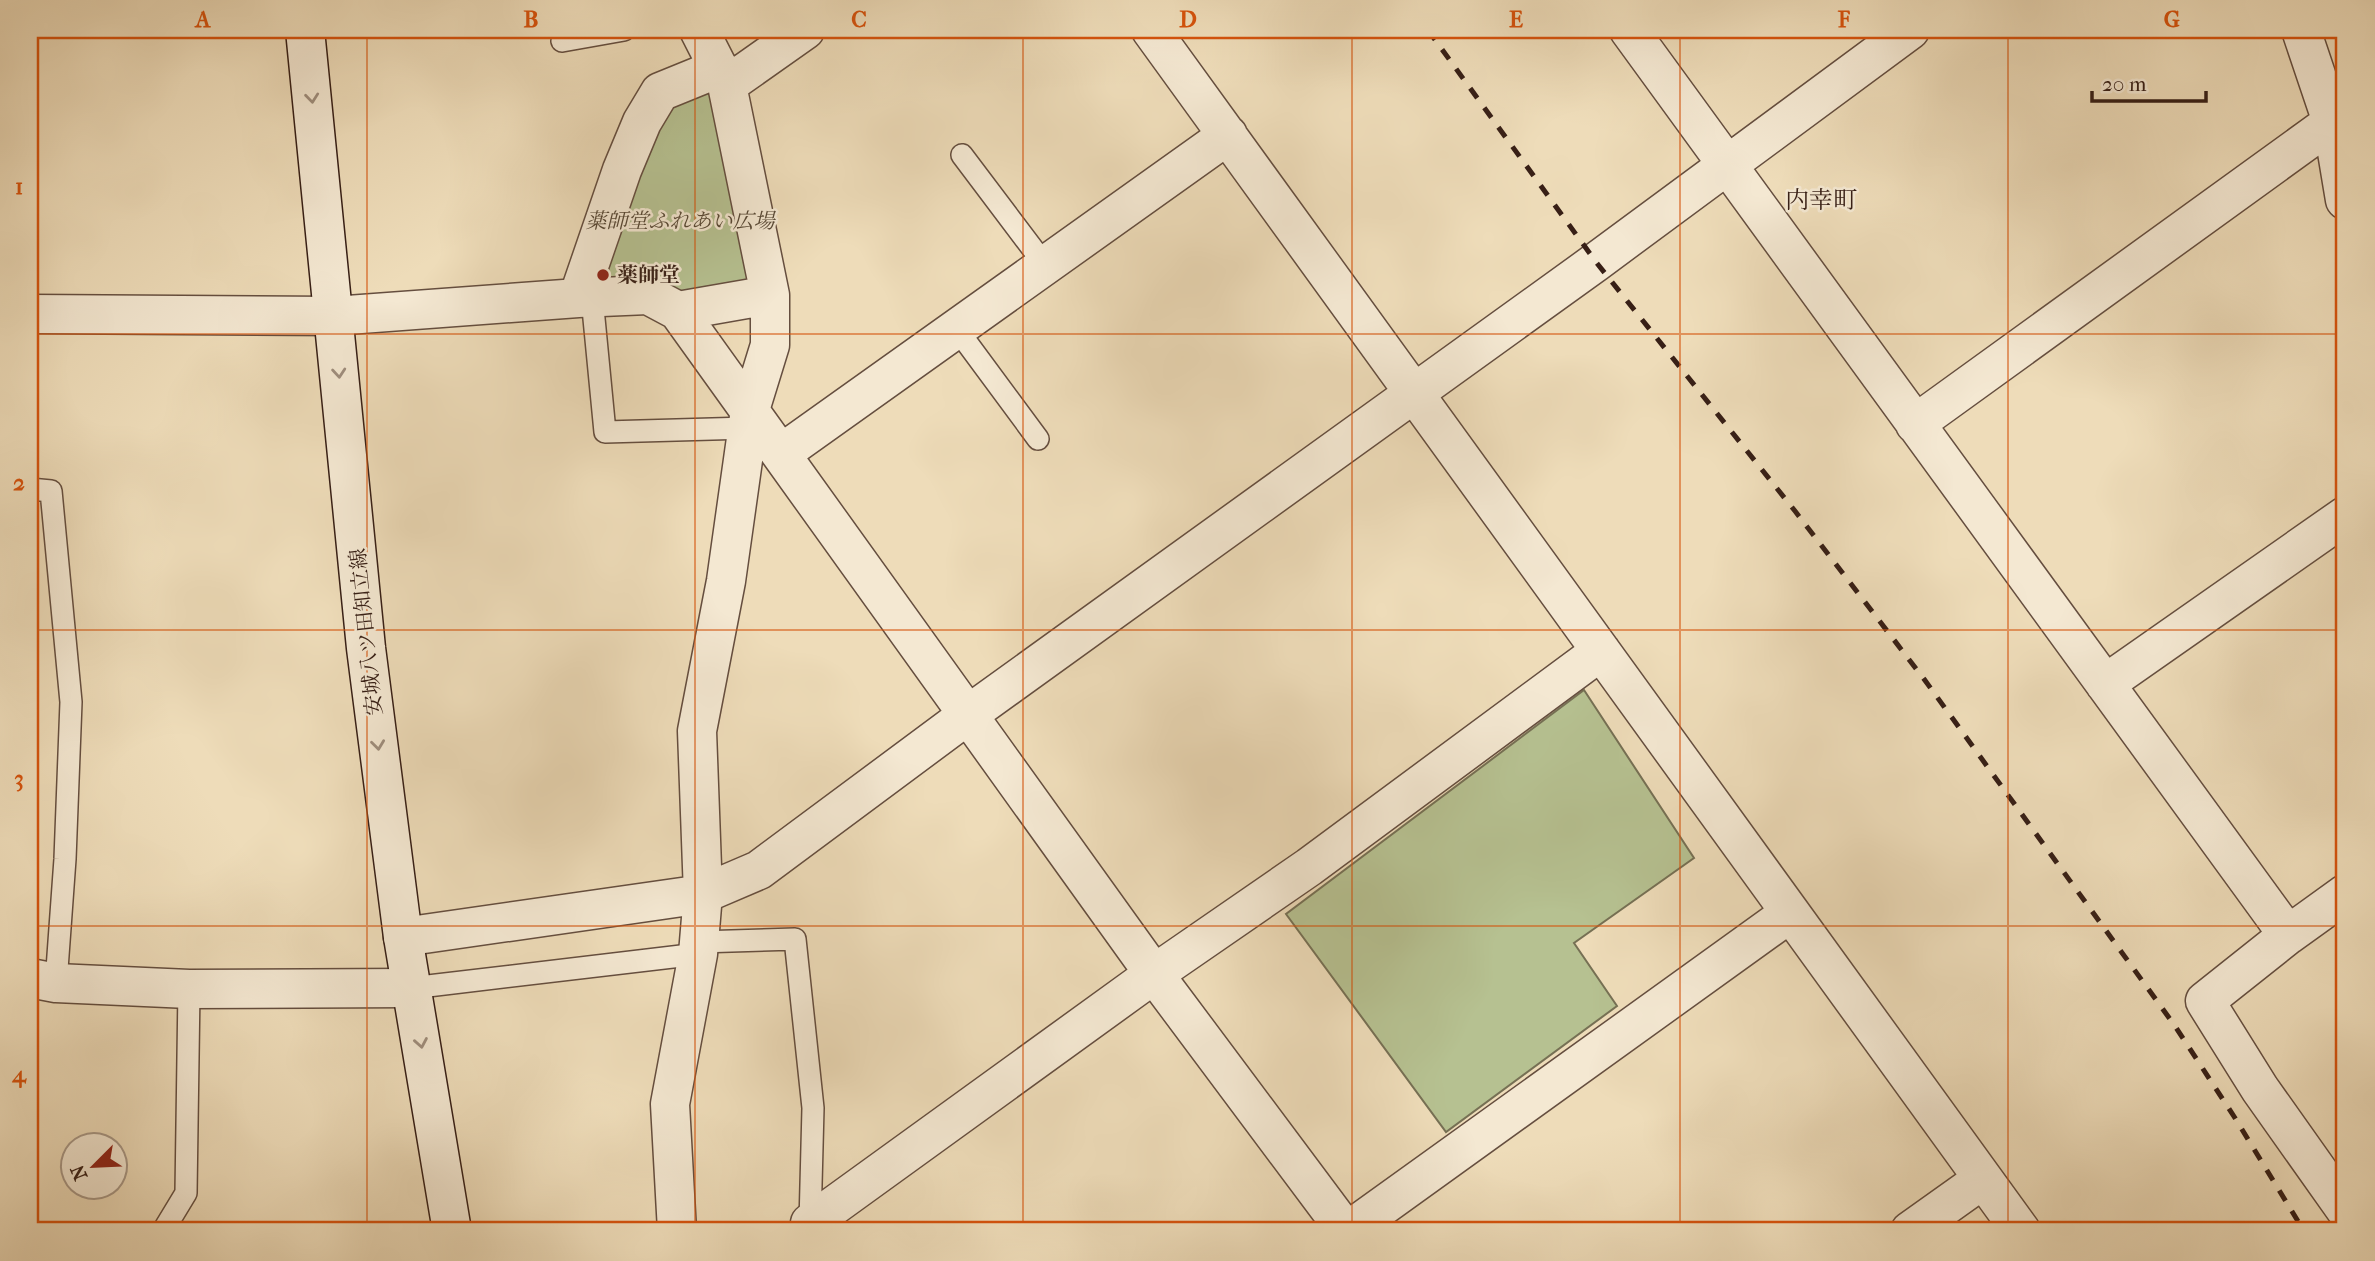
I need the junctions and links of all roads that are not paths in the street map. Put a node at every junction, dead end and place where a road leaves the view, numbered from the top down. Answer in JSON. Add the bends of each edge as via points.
{"nodes":[{"id":1,"x":305,"y":30,"type":"edge"},
{"id":2,"x":624,"y":30,"type":"edge"},
{"id":3,"x":699,"y":30,"type":"edge"},
{"id":4,"x":805,"y":30,"type":"edge"},
{"id":5,"x":1151,"y":30,"type":"edge"},
{"id":6,"x":1629,"y":30,"type":"edge"},
{"id":7,"x":1910,"y":30,"type":"edge"},
{"id":8,"x":2301,"y":30,"type":"edge"},
{"id":9,"x":562,"y":41,"type":"dead end"},
{"id":10,"x":723,"y":77,"type":"junction"},
{"id":11,"x":2339,"y":117,"type":"edge"},
{"id":12,"x":1228,"y":135,"type":"junction"},
{"id":13,"x":962,"y":155,"type":"dead end"},
{"id":14,"x":1727,"y":164,"type":"junction"},
{"id":15,"x":2345,"y":200,"type":"edge"},
{"id":16,"x":1045,"y":265,"type":"junction"},
{"id":17,"x":770,"y":295,"type":"junction"},
{"id":18,"x":585,"y":298,"type":"junction"},
{"id":19,"x":678,"y":311,"type":"junction"},
{"id":20,"x":30,"y":314,"type":"edge"},
{"id":21,"x":334,"y":316,"type":"junction"},
{"id":22,"x":956,"y":328,"type":"junction"},
{"id":23,"x":1414,"y":393,"type":"junction"},
{"id":24,"x":749,"y":419,"type":"junction"},
{"id":25,"x":1915,"y":424,"type":"junction"},
{"id":26,"x":1038,"y":439,"type":"dead end"},
{"id":27,"x":782,"y":453,"type":"junction"},
{"id":28,"x":30,"y":489,"type":"edge"},
{"id":29,"x":2345,"y":516,"type":"edge"},
{"id":30,"x":1601,"y":651,"type":"junction"},
{"id":31,"x":2105,"y":684,"type":"junction"},
{"id":32,"x":969,"y":714,"type":"junction"},
{"id":33,"x":703,"y":894,"type":"junction"},
{"id":34,"x":2345,"y":894,"type":"edge"},
{"id":35,"x":1790,"y":913,"type":"junction"},
{"id":36,"x":2288,"y":935,"type":"junction"},
{"id":37,"x":404,"y":937,"type":"junction"},
{"id":38,"x":699,"y":948,"type":"junction"},
{"id":39,"x":1154,"y":974,"type":"junction"},
{"id":40,"x":43,"y":981,"type":"edge"},
{"id":41,"x":411,"y":988,"type":"junction"},
{"id":42,"x":189,"y":989,"type":"junction"},
{"id":43,"x":1983,"y":1179,"type":"junction"},
{"id":44,"x":2345,"y":1209,"type":"edge"},
{"id":45,"x":810,"y":1223,"type":"joint"},
{"id":46,"x":163,"y":1231,"type":"edge"},
{"id":47,"x":452,"y":1231,"type":"edge"},
{"id":48,"x":677,"y":1231,"type":"edge"},
{"id":49,"x":1347,"y":1231,"type":"edge"},
{"id":50,"x":1910,"y":1231,"type":"edge"},
{"id":51,"x":2021,"y":1231,"type":"edge"}],
"edges":[{"from":1,"to":21,"type":"street","name":"安城八ツ田知立線","one_way":true},
{"from":2,"to":9,"type":"lane"},
{"from":3,"to":10,"type":"street"},
{"from":4,"to":10,"type":"street"},
{"from":5,"to":12,"type":"street"},
{"from":6,"to":14,"type":"street"},
{"from":7,"to":14,"type":"street"},
{"from":8,"to":11,"type":"street"},
{"from":10,"to":17,"type":"street"},
{"from":10,"to":18,"type":"street","via":[[660,92],[622,170]]},
{"from":11,"to":15,"type":"street"},
{"from":11,"to":25,"type":"street"},
{"from":12,"to":16,"type":"street"},
{"from":12,"to":23,"type":"street"},
{"from":13,"to":16,"type":"lane"},
{"from":14,"to":23,"type":"street"},
{"from":14,"to":25,"type":"street"},
{"from":16,"to":22,"type":"street"},
{"from":17,"to":19,"type":"street"},
{"from":17,"to":24,"type":"street","via":[[770,345]]},
{"from":18,"to":19,"type":"street","via":[[648,295]]},
{"from":18,"to":21,"type":"street"},
{"from":18,"to":24,"type":"lane","via":[[605,432]]},
{"from":19,"to":24,"type":"street"},
{"from":20,"to":21,"type":"street"},
{"from":21,"to":37,"type":"street","name":"安城八ツ田知立線","one_way":true,"via":[[366,648]]},
{"from":22,"to":26,"type":"lane"},
{"from":22,"to":27,"type":"street"},
{"from":23,"to":30,"type":"street"},
{"from":23,"to":32,"type":"street"},
{"from":24,"to":27,"type":"street"},
{"from":24,"to":33,"type":"street","via":[[726,581],[697,731]]},
{"from":25,"to":31,"type":"street"},
{"from":27,"to":32,"type":"street"},
{"from":28,"to":40,"type":"lane","via":[[51,491],[71,702],[65,859]]},
{"from":29,"to":31,"type":"street"},
{"from":30,"to":35,"type":"street"},
{"from":30,"to":39,"type":"street","via":[[1309,867]]},
{"from":31,"to":36,"type":"street"},
{"from":32,"to":33,"type":"street","via":[[759,870]]},
{"from":32,"to":39,"type":"street"},
{"from":33,"to":37,"type":"street"},
{"from":33,"to":38,"type":"street"},
{"from":34,"to":36,"type":"street"},
{"from":35,"to":43,"type":"street"},
{"from":35,"to":49,"type":"street"},
{"from":36,"to":44,"type":"street","via":[[2205,1001],[2260,1089]]},
{"from":37,"to":41,"type":"street","name":"安城八ツ田知立線"},
{"from":38,"to":41,"type":"lane"},
{"from":38,"to":45,"type":"lane","via":[[795,939],[813,1108]]},
{"from":38,"to":48,"type":"street","via":[[670,1104]]},
{"from":39,"to":45,"type":"street"},
{"from":39,"to":49,"type":"street"},
{"from":40,"to":42,"type":"street"},
{"from":41,"to":42,"type":"street"},
{"from":41,"to":47,"type":"street","name":"安城八ツ田知立線","one_way":true},
{"from":42,"to":46,"type":"lane","via":[[186,1193]]},
{"from":43,"to":50,"type":"street"},
{"from":43,"to":51,"type":"street"}]}
